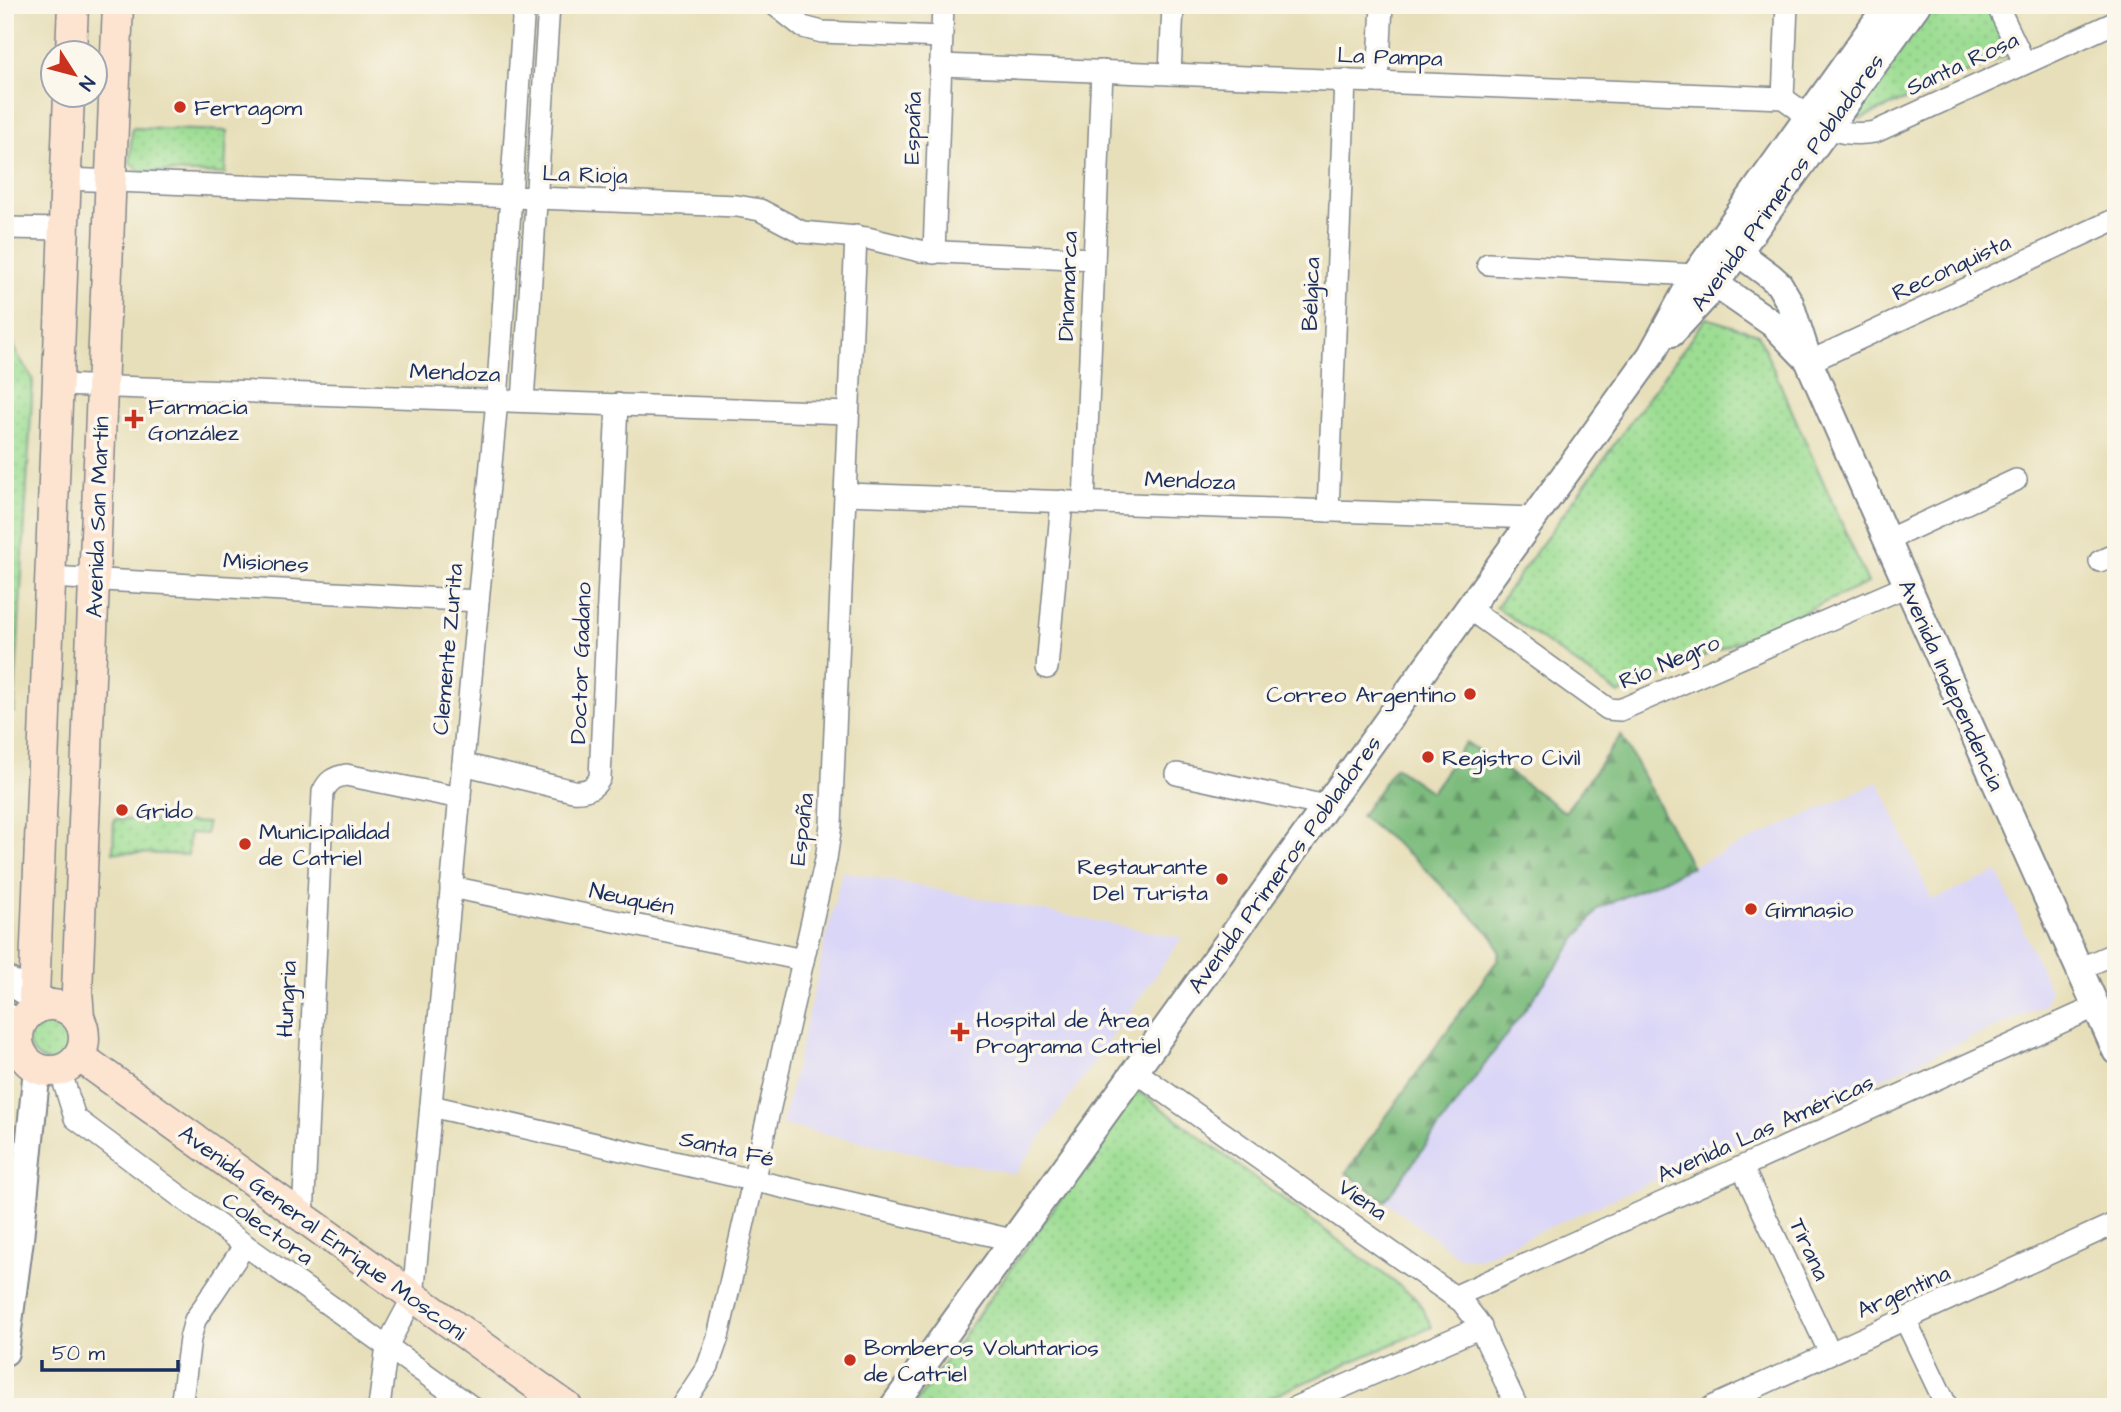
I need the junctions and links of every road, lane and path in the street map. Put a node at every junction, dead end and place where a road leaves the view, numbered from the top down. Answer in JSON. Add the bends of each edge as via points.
{"nodes":[{"id":1,"x":73,"y":5,"type":"edge"},
{"id":2,"x":118,"y":5,"type":"edge"},
{"id":3,"x":524,"y":5,"type":"edge"},
{"id":4,"x":549,"y":5,"type":"edge"},
{"id":5,"x":775,"y":5,"type":"edge"},
{"id":6,"x":943,"y":5,"type":"edge"},
{"id":7,"x":1173,"y":5,"type":"edge"},
{"id":8,"x":1382,"y":5,"type":"edge"},
{"id":9,"x":1787,"y":5,"type":"edge"},
{"id":10,"x":1888,"y":5,"type":"edge"},
{"id":11,"x":1917,"y":5,"type":"edge"},
{"id":12,"x":1997,"y":5,"type":"edge"},
{"id":13,"x":2114,"y":28,"type":"edge"},
{"id":14,"x":942,"y":37,"type":"junction"},
{"id":15,"x":72,"y":38,"type":"edge"},
{"id":16,"x":2024,"y":62,"type":"junction"},
{"id":17,"x":940,"y":65,"type":"junction"},
{"id":18,"x":1102,"y":71,"type":"junction"},
{"id":19,"x":1170,"y":74,"type":"junction"},
{"id":20,"x":1345,"y":80,"type":"junction"},
{"id":21,"x":1378,"y":82,"type":"junction"},
{"id":22,"x":1783,"y":98,"type":"junction"},
{"id":23,"x":69,"y":108,"type":"edge"},
{"id":24,"x":1818,"y":122,"type":"junction"},
{"id":25,"x":66,"y":179,"type":"junction"},
{"id":26,"x":111,"y":181,"type":"junction"},
{"id":27,"x":511,"y":197,"type":"junction"},
{"id":28,"x":537,"y":198,"type":"junction"},
{"id":29,"x":2116,"y":219,"type":"edge"},
{"id":30,"x":5,"y":228,"type":"edge"},
{"id":31,"x":64,"y":229,"type":"junction"},
{"id":32,"x":856,"y":236,"type":"junction"},
{"id":33,"x":1729,"y":246,"type":"junction"},
{"id":34,"x":934,"y":253,"type":"junction"},
{"id":35,"x":1094,"y":259,"type":"junction"},
{"id":36,"x":1488,"y":264,"type":"dead end"},
{"id":37,"x":1705,"y":273,"type":"junction"},
{"id":38,"x":1809,"y":362,"type":"junction"},
{"id":39,"x":59,"y":385,"type":"junction"},
{"id":40,"x":103,"y":386,"type":"junction"},
{"id":41,"x":497,"y":400,"type":"junction"},
{"id":42,"x":523,"y":401,"type":"junction"},
{"id":43,"x":617,"y":404,"type":"junction"},
{"id":44,"x":848,"y":413,"type":"junction"},
{"id":45,"x":2016,"y":480,"type":"dead end"},
{"id":46,"x":845,"y":494,"type":"junction"},
{"id":47,"x":1062,"y":501,"type":"junction"},
{"id":48,"x":1084,"y":502,"type":"junction"},
{"id":49,"x":1328,"y":511,"type":"junction"},
{"id":50,"x":1534,"y":518,"type":"junction"},
{"id":51,"x":1887,"y":540,"type":"junction"},
{"id":52,"x":50,"y":577,"type":"junction"},
{"id":53,"x":94,"y":579,"type":"junction"},
{"id":54,"x":1907,"y":586,"type":"junction"},
{"id":55,"x":478,"y":601,"type":"junction"},
{"id":56,"x":1468,"y":608,"type":"junction"},
{"id":57,"x":1047,"y":668,"type":"dead end"},
{"id":58,"x":463,"y":764,"type":"junction"},
{"id":59,"x":1177,"y":774,"type":"dead end"},
{"id":60,"x":460,"y":798,"type":"junction"},
{"id":61,"x":1326,"y":806,"type":"junction"},
{"id":62,"x":452,"y":887,"type":"junction"},
{"id":63,"x":2116,"y":953,"type":"edge"},
{"id":64,"x":803,"y":960,"type":"junction"},
{"id":65,"x":2079,"y":969,"type":"junction"},
{"id":66,"x":5,"y":979,"type":"edge"},
{"id":67,"x":2095,"y":1007,"type":"junction"},
{"id":68,"x":30,"y":1011,"type":"edge"},
{"id":69,"x":2116,"y":1051,"type":"edge"},
{"id":70,"x":65,"y":1056,"type":"junction"},
{"id":71,"x":1135,"y":1071,"type":"junction"},
{"id":72,"x":431,"y":1107,"type":"junction"},
{"id":73,"x":1742,"y":1167,"type":"junction"},
{"id":74,"x":753,"y":1181,"type":"junction"},
{"id":75,"x":303,"y":1218,"type":"junction"},
{"id":76,"x":2116,"y":1223,"type":"edge"},
{"id":77,"x":1012,"y":1240,"type":"junction"},
{"id":78,"x":245,"y":1245,"type":"junction"},
{"id":79,"x":1455,"y":1296,"type":"junction"},
{"id":80,"x":413,"y":1297,"type":"junction"},
{"id":81,"x":1905,"y":1319,"type":"junction"},
{"id":82,"x":1481,"y":1327,"type":"junction"},
{"id":83,"x":387,"y":1346,"type":"junction"},
{"id":84,"x":5,"y":1352,"type":"edge"},
{"id":85,"x":1830,"y":1353,"type":"junction"},
{"id":86,"x":181,"y":1407,"type":"edge"},
{"id":87,"x":379,"y":1407,"type":"edge"},
{"id":88,"x":472,"y":1407,"type":"edge"},
{"id":89,"x":567,"y":1407,"type":"edge"},
{"id":90,"x":681,"y":1407,"type":"edge"},
{"id":91,"x":893,"y":1407,"type":"edge"},
{"id":92,"x":1296,"y":1407,"type":"edge"},
{"id":93,"x":1517,"y":1407,"type":"edge"},
{"id":94,"x":1712,"y":1407,"type":"edge"},
{"id":95,"x":1947,"y":1407,"type":"edge"}],
"edges":[{"from":1,"to":15,"type":"main road"},
{"from":2,"to":26,"type":"main road","name":"Avenida San Martín"},
{"from":3,"to":27,"type":"street","name":"Clemente Zurita"},
{"from":4,"to":28,"type":"street"},
{"from":5,"to":14,"type":"street","via":[[812,30]]},
{"from":6,"to":14,"type":"street","name":"España"},
{"from":7,"to":19,"type":"street"},
{"from":8,"to":21,"type":"street"},
{"from":9,"to":22,"type":"street"},
{"from":10,"to":24,"type":"street","name":"Avenida Primeros Pobladores"},
{"from":11,"to":24,"type":"street","name":"Avenida Primeros Pobladores"},
{"from":12,"to":16,"type":"street"},
{"from":13,"to":16,"type":"street","name":"Santa Rosa"},
{"from":14,"to":17,"type":"street","name":"España"},
{"from":16,"to":24,"type":"street","name":"Santa Rosa","via":[[1875,132],[1854,135]]},
{"from":17,"to":18,"type":"street","name":"La Pampa"},
{"from":17,"to":34,"type":"street","name":"España"},
{"from":18,"to":19,"type":"street","name":"La Pampa"},
{"from":18,"to":35,"type":"street","name":"Dinamarca"},
{"from":19,"to":20,"type":"street","name":"La Pampa"},
{"from":20,"to":21,"type":"street","name":"La Pampa"},
{"from":20,"to":49,"type":"street","name":"Bélgica"},
{"from":21,"to":22,"type":"street","name":"La Pampa"},
{"from":22,"to":24,"type":"street"},
{"from":23,"to":25,"type":"main road","name":"Avenida San Martín"},
{"from":24,"to":33,"type":"street","name":"Avenida Primeros Pobladores"},
{"from":25,"to":26,"type":"street","name":"La Rioja"},
{"from":25,"to":31,"type":"main road","name":"Avenida San Martín"},
{"from":26,"to":27,"type":"street","name":"La Rioja"},
{"from":26,"to":40,"type":"main road","name":"Avenida San Martín"},
{"from":27,"to":28,"type":"street","name":"La Rioja"},
{"from":27,"to":41,"type":"street","name":"Clemente Zurita"},
{"from":28,"to":32,"type":"street","name":"La Rioja","via":[[749,207],[802,232]]},
{"from":28,"to":42,"type":"street"},
{"from":29,"to":38,"type":"street","name":"Reconquista"},
{"from":30,"to":31,"type":"street"},
{"from":31,"to":39,"type":"main road","name":"Avenida San Martín"},
{"from":32,"to":34,"type":"street","name":"La Rioja"},
{"from":32,"to":44,"type":"street","name":"España"},
{"from":33,"to":37,"type":"street","name":"Avenida Primeros Pobladores"},
{"from":33,"to":38,"type":"street","name":"Avenida Independencia","via":[[1785,293]]},
{"from":34,"to":35,"type":"street","name":"La Rioja"},
{"from":35,"to":48,"type":"street","name":"Dinamarca"},
{"from":36,"to":37,"type":"street"},
{"from":37,"to":38,"type":"street","name":"Avenida Independencia","via":[[1773,324]]},
{"from":37,"to":50,"type":"street","name":"Avenida Primeros Pobladores"},
{"from":38,"to":51,"type":"street","name":"Avenida Independencia"},
{"from":39,"to":40,"type":"street","name":"Mendoza"},
{"from":39,"to":52,"type":"main road","name":"Avenida San Martín"},
{"from":40,"to":41,"type":"street","name":"Mendoza"},
{"from":40,"to":53,"type":"main road","name":"Avenida San Martín"},
{"from":41,"to":42,"type":"street","name":"Mendoza"},
{"from":41,"to":55,"type":"street","name":"Clemente Zurita"},
{"from":42,"to":43,"type":"street","name":"Mendoza"},
{"from":43,"to":44,"type":"street","name":"Mendoza"},
{"from":43,"to":58,"type":"street","name":"Doctor Gadano","via":[[600,778],[589,790],[573,791]]},
{"from":44,"to":46,"type":"street","name":"España"},
{"from":45,"to":51,"type":"street"},
{"from":46,"to":47,"type":"street","name":"Mendoza"},
{"from":46,"to":64,"type":"street","name":"España","via":[[831,825]]},
{"from":47,"to":48,"type":"street","name":"Mendoza"},
{"from":47,"to":57,"type":"street"},
{"from":48,"to":49,"type":"street","name":"Mendoza"},
{"from":49,"to":50,"type":"street","name":"Mendoza"},
{"from":50,"to":56,"type":"street","name":"Avenida Primeros Pobladores"},
{"from":51,"to":54,"type":"street","name":"Avenida Independencia"},
{"from":52,"to":53,"type":"street","name":"Misiones"},
{"from":52,"to":68,"type":"main road","name":"Avenida San Martín"},
{"from":53,"to":55,"type":"street","name":"Misiones"},
{"from":53,"to":70,"type":"main road","name":"Avenida San Martín","via":[[79,1017]]},
{"from":54,"to":56,"type":"street","name":"Río Negro","via":[[1620,710],[1608,709]]},
{"from":54,"to":65,"type":"street","name":"Avenida Independencia"},
{"from":55,"to":58,"type":"street","name":"Clemente Zurita"},
{"from":56,"to":61,"type":"street","name":"Avenida Primeros Pobladores"},
{"from":58,"to":60,"type":"street","name":"Clemente Zurita"},
{"from":59,"to":61,"type":"street"},
{"from":60,"to":62,"type":"street","name":"Clemente Zurita"},
{"from":60,"to":75,"type":"street","name":"Hungria","via":[[346,775],[327,783],[321,802]]},
{"from":61,"to":71,"type":"street","name":"Avenida Primeros Pobladores"},
{"from":62,"to":64,"type":"street","name":"Neuquén"},
{"from":62,"to":72,"type":"street","name":"Clemente Zurita"},
{"from":63,"to":65,"type":"street"},
{"from":64,"to":74,"type":"street","name":"España"},
{"from":65,"to":67,"type":"street","name":"Avenida Independencia"},
{"from":66,"to":68,"type":"street"},
{"from":67,"to":69,"type":"street","name":"Avenida Independencia"},
{"from":67,"to":73,"type":"street","name":"Avenida Las Américas"},
{"from":68,"to":70,"type":"main road","name":"Avenida San Martín","via":[[19,1046],[22,1055]]},
{"from":68,"to":70,"type":"main road","via":[[69,1010],[77,1018]]},
{"from":70,"to":75,"type":"main road","name":"Avenida General Enrique Mosconi"},
{"from":70,"to":78,"type":"street","name":"Colectora","via":[[75,1118]]},
{"from":70,"to":84,"type":"street","via":[[20,1239]]},
{"from":71,"to":77,"type":"street","name":"Avenida Primeros Pobladores"},
{"from":71,"to":79,"type":"street","name":"Viena"},
{"from":72,"to":74,"type":"street","name":"Santa Fé"},
{"from":72,"to":80,"type":"street","name":"Clemente Zurita"},
{"from":73,"to":79,"type":"street","name":"Avenida Las Américas"},
{"from":73,"to":85,"type":"street","name":"Tirana"},
{"from":74,"to":77,"type":"street","name":"Santa Fé"},
{"from":74,"to":90,"type":"street","name":"España","via":[[713,1352]]},
{"from":75,"to":80,"type":"main road","name":"Avenida General Enrique Mosconi"},
{"from":76,"to":81,"type":"street","name":"Argentina"},
{"from":77,"to":91,"type":"street","name":"Avenida Primeros Pobladores"},
{"from":78,"to":83,"type":"street","name":"Colectora"},
{"from":78,"to":86,"type":"street","via":[[195,1320]]},
{"from":79,"to":82,"type":"street","name":"Viena"},
{"from":80,"to":83,"type":"street"},
{"from":80,"to":89,"type":"main road","name":"Avenida General Enrique Mosconi"},
{"from":81,"to":85,"type":"street","name":"Argentina"},
{"from":81,"to":95,"type":"street"},
{"from":82,"to":92,"type":"street"},
{"from":82,"to":93,"type":"street","name":"Viena"},
{"from":83,"to":87,"type":"street"},
{"from":83,"to":88,"type":"street","name":"Colectora"},
{"from":85,"to":94,"type":"street","name":"Argentina"}]}
